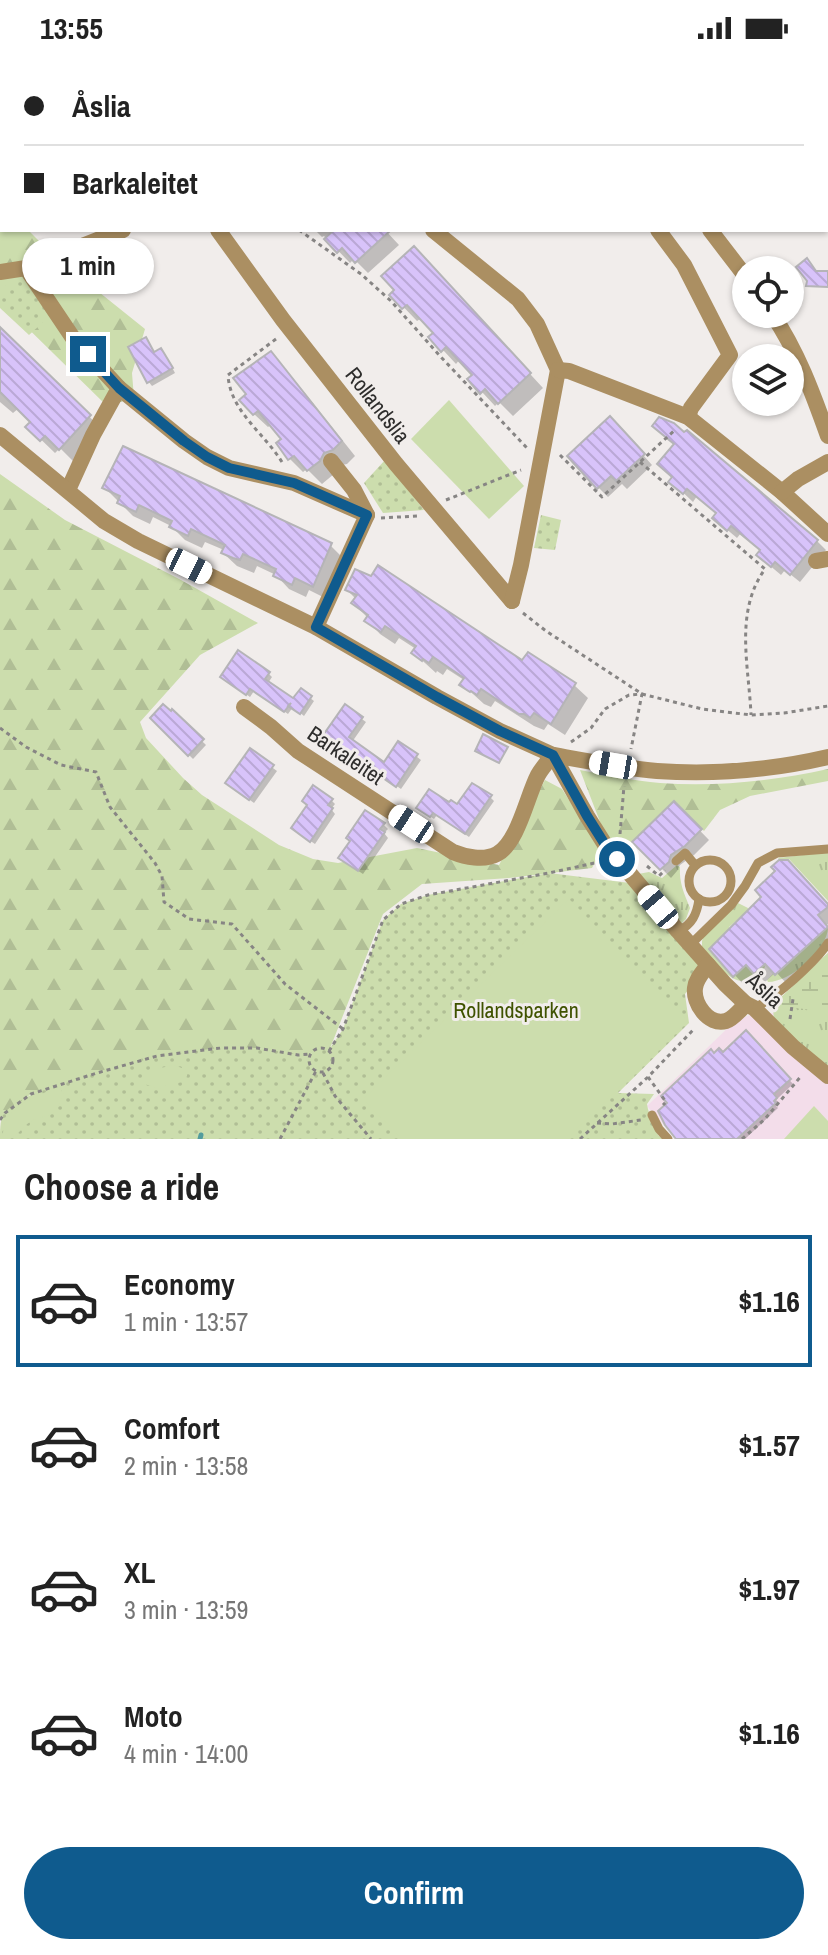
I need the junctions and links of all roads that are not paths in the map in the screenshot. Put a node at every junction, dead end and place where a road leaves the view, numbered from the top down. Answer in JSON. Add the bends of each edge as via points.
{"nodes":[{"id":1,"x":118,"y":232,"type":"edge"},
{"id":2,"x":219,"y":232,"type":"edge"},
{"id":3,"x":435,"y":232,"type":"edge"},
{"id":4,"x":659,"y":232,"type":"edge"},
{"id":5,"x":712,"y":232,"type":"edge"},
{"id":6,"x":732,"y":259,"type":"edge"},
{"id":7,"x":26,"y":268,"type":"junction"},
{"id":8,"x":0,"y":272,"type":"edge"},
{"id":9,"x":782,"y":328,"type":"edge"},
{"id":10,"x":558,"y":370,"type":"junction"},
{"id":11,"x":119,"y":388,"type":"junction"},
{"id":12,"x":688,"y":417,"type":"junction"},
{"id":13,"x":0,"y":435,"type":"edge"},
{"id":14,"x":828,"y":436,"type":"edge"},
{"id":15,"x":331,"y":461,"type":"dead end"},
{"id":16,"x":828,"y":462,"type":"edge"},
{"id":17,"x":68,"y":490,"type":"junction"},
{"id":18,"x":782,"y":492,"type":"junction"},
{"id":19,"x":367,"y":515,"type":"junction"},
{"id":20,"x":828,"y":534,"type":"edge"},
{"id":21,"x":316,"y":627,"type":"junction"},
{"id":22,"x":244,"y":707,"type":"dead end"},
{"id":23,"x":553,"y":755,"type":"junction"},
{"id":24,"x":828,"y":757,"type":"edge"},
{"id":25,"x":828,"y":849,"type":"edge"},
{"id":26,"x":676,"y":861,"type":"dead end"},
{"id":27,"x":695,"y":865,"type":"junction"},
{"id":28,"x":732,"y":894,"type":"junction"},
{"id":29,"x":699,"y":899,"type":"junction"},
{"id":30,"x":678,"y":931,"type":"junction"},
{"id":31,"x":828,"y":943,"type":"edge"},
{"id":32,"x":690,"y":945,"type":"junction"},
{"id":33,"x":708,"y":965,"type":"junction"},
{"id":34,"x":750,"y":1006,"type":"junction"},
{"id":35,"x":828,"y":1077,"type":"edge"},
{"id":36,"x":654,"y":1118,"type":"road end"},
{"id":37,"x":668,"y":1139,"type":"edge"}],
"edges":[{"from":1,"to":7,"type":"street"},
{"from":2,"to":10,"type":"street","name":"Rollandslia","via":[[290,329],[512,601]]},
{"from":3,"to":10,"type":"street","via":[[518,299],[537,324]]},
{"from":4,"to":12,"type":"street","via":[[684,265],[730,355]]},
{"from":5,"to":6,"type":"street"},
{"from":7,"to":8,"type":"street"},
{"from":7,"to":11,"type":"street","via":[[73,338]]},
{"from":9,"to":14,"type":"street"},
{"from":10,"to":12,"type":"street"},
{"from":11,"to":17,"type":"street"},
{"from":11,"to":19,"type":"street","via":[[207,457],[229,468],[294,483]]},
{"from":12,"to":18,"type":"street"},
{"from":13,"to":17,"type":"street"},
{"from":15,"to":19,"type":"street"},
{"from":16,"to":18,"type":"street"},
{"from":17,"to":21,"type":"street","via":[[138,541]]},
{"from":18,"to":20,"type":"street"},
{"from":19,"to":21,"type":"street"},
{"from":21,"to":23,"type":"street","via":[[449,704]]},
{"from":22,"to":23,"type":"street","name":"Barkaleitet","via":[[298,751],[467,857],[495,856],[505,847]]},
{"from":23,"to":24,"type":"street","via":[[686,772],[784,766]]},
{"from":23,"to":30,"type":"street","name":"Åslia","via":[[604,843]]},
{"from":25,"to":28,"type":"lane","via":[[777,853],[758,863],[745,886]]},
{"from":26,"to":27,"type":"lane","via":[[685,853]]},
{"from":27,"to":28,"type":"lane","via":[[707,860],[721,863],[731,879]]},
{"from":27,"to":29,"type":"lane","via":[[689,883]]},
{"from":28,"to":29,"type":"lane"},
{"from":28,"to":32,"type":"lane"},
{"from":29,"to":30,"type":"lane","via":[[697,913]]},
{"from":30,"to":32,"type":"street","name":"Åslia"},
{"from":31,"to":34,"type":"lane","via":[[766,1003]]},
{"from":32,"to":33,"type":"street","name":"Åslia"},
{"from":33,"to":34,"type":"street","name":"Åslia"},
{"from":33,"to":34,"type":"street","via":[[695,988],[705,1015],[725,1021]]},
{"from":34,"to":35,"type":"street","name":"Åslia"},
{"from":36,"to":37,"type":"lane"}]}
